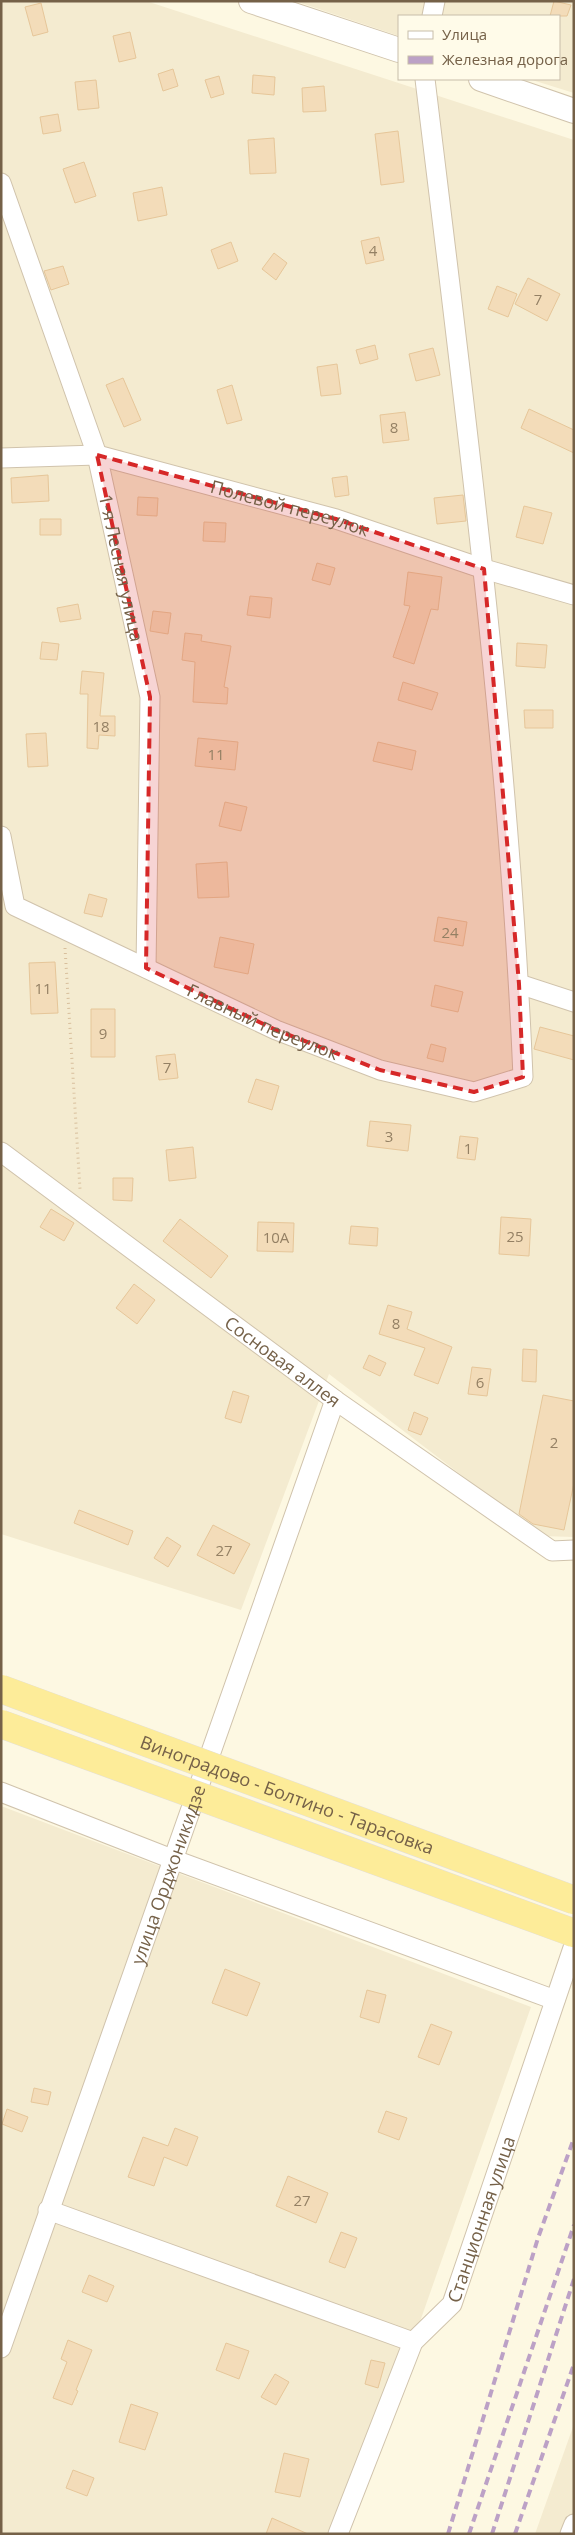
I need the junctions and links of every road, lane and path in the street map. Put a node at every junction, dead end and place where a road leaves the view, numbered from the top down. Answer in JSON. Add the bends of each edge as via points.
{"nodes":[{"id":1,"x":250,"y":1,"type":"edge"},
{"id":2,"x":435,"y":1,"type":"edge"},
{"id":3,"x":432,"y":15,"type":"edge"},
{"id":4,"x":398,"y":50,"type":"edge"},
{"id":5,"x":424,"y":80,"type":"edge"},
{"id":6,"x":485,"y":80,"type":"edge"},
{"id":7,"x":574,"y":111,"type":"edge"},
{"id":8,"x":1,"y":183,"type":"edge"},
{"id":9,"x":97,"y":455,"type":"junction"},
{"id":10,"x":1,"y":458,"type":"edge"},
{"id":11,"x":484,"y":569,"type":"junction"},
{"id":12,"x":574,"y":595,"type":"edge"},
{"id":13,"x":1,"y":836,"type":"edge"},
{"id":14,"x":64,"y":930,"type":"junction"},
{"id":15,"x":146,"y":968,"type":"junction"},
{"id":16,"x":519,"y":984,"type":"junction"},
{"id":17,"x":574,"y":1002,"type":"edge"},
{"id":18,"x":1,"y":1152,"type":"edge"},
{"id":19,"x":82,"y":1212,"type":"junction"},
{"id":20,"x":335,"y":1400,"type":"junction"},
{"id":21,"x":574,"y":1550,"type":"edge"},
{"id":22,"x":1,"y":1689,"type":"edge"},
{"id":23,"x":1,"y":1724,"type":"edge"},
{"id":24,"x":1,"y":1792,"type":"edge"},
{"id":25,"x":172,"y":1859,"type":"junction"},
{"id":26,"x":574,"y":1900,"type":"edge"},
{"id":27,"x":574,"y":1933,"type":"edge"},
{"id":28,"x":574,"y":1946,"type":"edge"},
{"id":29,"x":555,"y":2000,"type":"junction"},
{"id":30,"x":48,"y":2210,"type":"junction"},
{"id":31,"x":412,"y":2342,"type":"junction"},
{"id":32,"x":1,"y":2348,"type":"edge"},
{"id":33,"x":338,"y":2534,"type":"edge"}],
"edges":[{"from":1,"to":4,"type":"street"},
{"from":2,"to":3,"type":"street"},
{"from":5,"to":11,"type":"street"},
{"from":6,"to":7,"type":"street"},
{"from":8,"to":9,"type":"street","name":"1-я Лесная улица"},
{"from":9,"to":10,"type":"street","name":"Полевой переулок"},
{"from":9,"to":11,"type":"street","name":"Полевой переулок","via":[[336,519]]},
{"from":9,"to":15,"type":"street","name":"1-я Лесная улица","via":[[150,697]]},
{"from":11,"to":12,"type":"street","name":"Полевой переулок"},
{"from":11,"to":16,"type":"street"},
{"from":13,"to":14,"type":"street","name":"Главный переулок","via":[[15,906]]},
{"from":14,"to":15,"type":"street","name":"Главный переулок"},
{"from":14,"to":19,"type":"path"},
{"from":15,"to":16,"type":"street","name":"Главный переулок","via":[[276,1030],[380,1070],[474,1092],[523,1077]]},
{"from":16,"to":17,"type":"street"},
{"from":18,"to":19,"type":"street","name":"Сосновая аллея"},
{"from":19,"to":20,"type":"street","name":"Сосновая аллея"},
{"from":20,"to":21,"type":"street","name":"Сосновая аллея","via":[[552,1551]]},
{"from":20,"to":25,"type":"street","name":"улица Орджоникидзе"},
{"from":22,"to":26,"type":"main road","name":"Виноградово - Болтино - Тарасовка","bridge":true},
{"from":23,"to":27,"type":"main road","name":"Виноградово - Болтино - Тарасовка","bridge":true},
{"from":24,"to":25,"type":"street"},
{"from":25,"to":29,"type":"street"},
{"from":25,"to":30,"type":"street","name":"улица Орджоникидзе"},
{"from":28,"to":29,"type":"street","name":"Станционная улица"},
{"from":29,"to":31,"type":"street","name":"Станционная улица","via":[[452,2304]]},
{"from":30,"to":31,"type":"street"},
{"from":30,"to":32,"type":"street","name":"улица Орджоникидзе"},
{"from":31,"to":33,"type":"street","name":"Станционная улица"}]}
